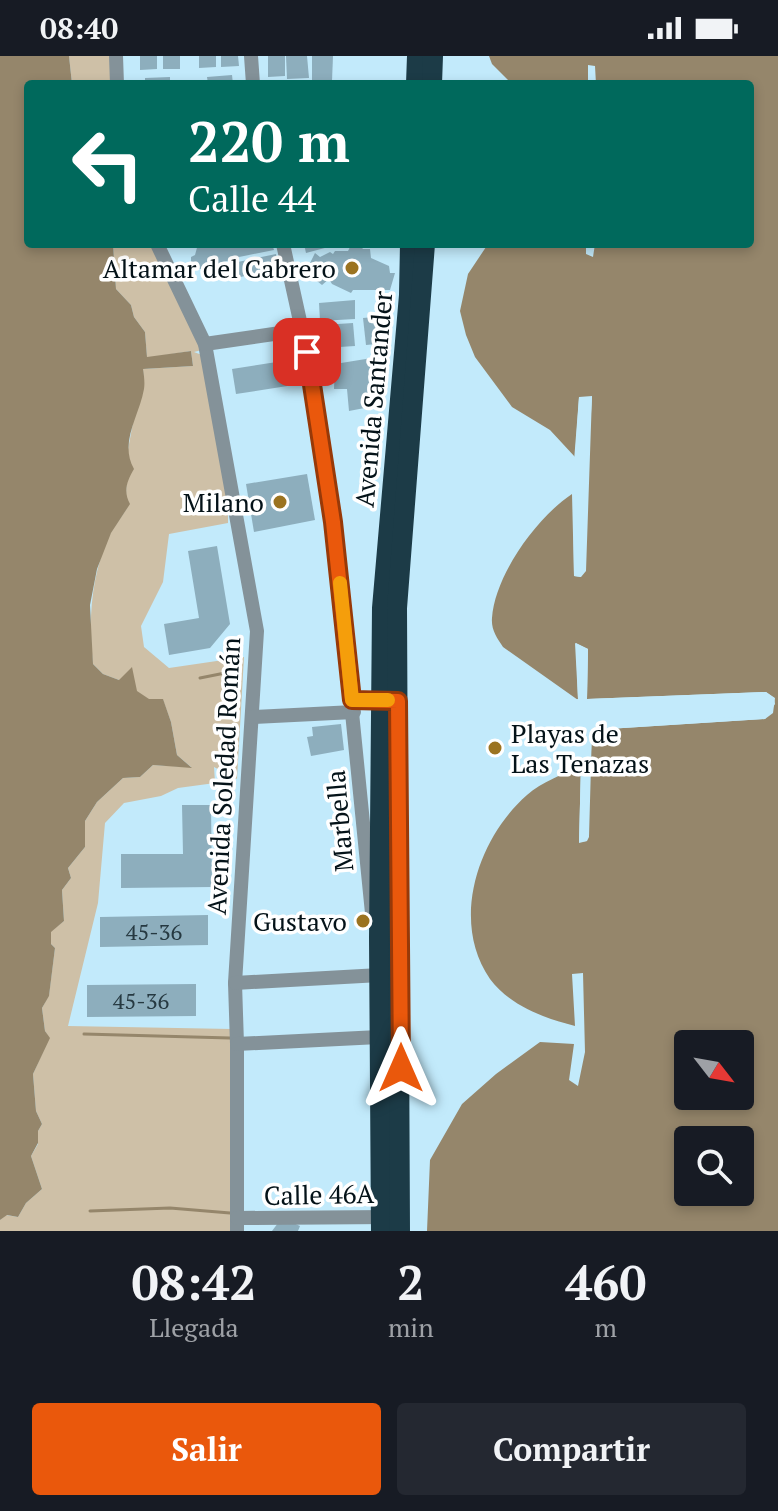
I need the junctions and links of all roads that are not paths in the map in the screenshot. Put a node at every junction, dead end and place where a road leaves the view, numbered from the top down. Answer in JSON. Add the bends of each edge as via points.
{"nodes":[{"id":1,"x":116,"y":56,"type":"edge"},
{"id":2,"x":251,"y":56,"type":"edge"},
{"id":3,"x":417,"y":56,"type":"edge"},
{"id":4,"x":433,"y":56,"type":"edge"},
{"id":5,"x":117,"y":80,"type":"edge"},
{"id":6,"x":253,"y":80,"type":"edge"},
{"id":7,"x":416,"y":80,"type":"edge"},
{"id":8,"x":432,"y":80,"type":"edge"},
{"id":9,"x":159,"y":248,"type":"edge"},
{"id":10,"x":284,"y":248,"type":"edge"},
{"id":11,"x":410,"y":248,"type":"edge"},
{"id":12,"x":425,"y":248,"type":"edge"},
{"id":13,"x":301,"y":330,"type":"junction"},
{"id":14,"x":205,"y":344,"type":"junction"},
{"id":15,"x":389,"y":700,"type":"junction"},
{"id":16,"x":353,"y":706,"type":"junction"},
{"id":17,"x":252,"y":717,"type":"junction"},
{"id":18,"x":379,"y":937,"type":"junction"},
{"id":19,"x":380,"y":975,"type":"junction"},
{"id":20,"x":235,"y":983,"type":"junction"},
{"id":21,"x":379,"y":1037,"type":"junction"},
{"id":22,"x":237,"y":1044,"type":"junction"},
{"id":23,"x":391,"y":1224,"type":"edge"},
{"id":24,"x":237,"y":1225,"type":"edge"}],
"edges":[{"from":1,"to":5,"type":"street"},
{"from":2,"to":6,"type":"street"},
{"from":3,"to":7,"type":"highway"},
{"from":4,"to":8,"type":"highway"},
{"from":9,"to":14,"type":"street","name":"Avenida Soledad Román"},
{"from":10,"to":13,"type":"street","name":"Marbella"},
{"from":11,"to":15,"type":"highway","name":"Avenida Santander","via":[[382,608]]},
{"from":12,"to":15,"type":"highway","name":"Avenida Santander"},
{"from":13,"to":14,"type":"street"},
{"from":13,"to":16,"type":"street","name":"Marbella","via":[[333,522]]},
{"from":14,"to":17,"type":"street","name":"Avenida Soledad Román","via":[[255,614]]},
{"from":15,"to":16,"type":"street"},
{"from":15,"to":18,"type":"highway","name":"Avenida Santander"},
{"from":15,"to":23,"type":"highway","name":"Avenida Santander"},
{"from":16,"to":17,"type":"street"},
{"from":16,"to":18,"type":"street","name":"Marbella","via":[[370,904]]},
{"from":17,"to":20,"type":"street","name":"Avenida Soledad Román"},
{"from":18,"to":19,"type":"highway","name":"Avenida Santander"},
{"from":19,"to":20,"type":"street"},
{"from":19,"to":21,"type":"highway","name":"Avenida Santander"},
{"from":20,"to":22,"type":"street","name":"Avenida Soledad Román"},
{"from":21,"to":22,"type":"street"},
{"from":21,"to":23,"type":"highway","name":"Avenida Santander"},
{"from":22,"to":24,"type":"street","name":"Avenida Soledad Román"},
{"from":23,"to":24,"type":"street","name":"Calle 46A"}]}
